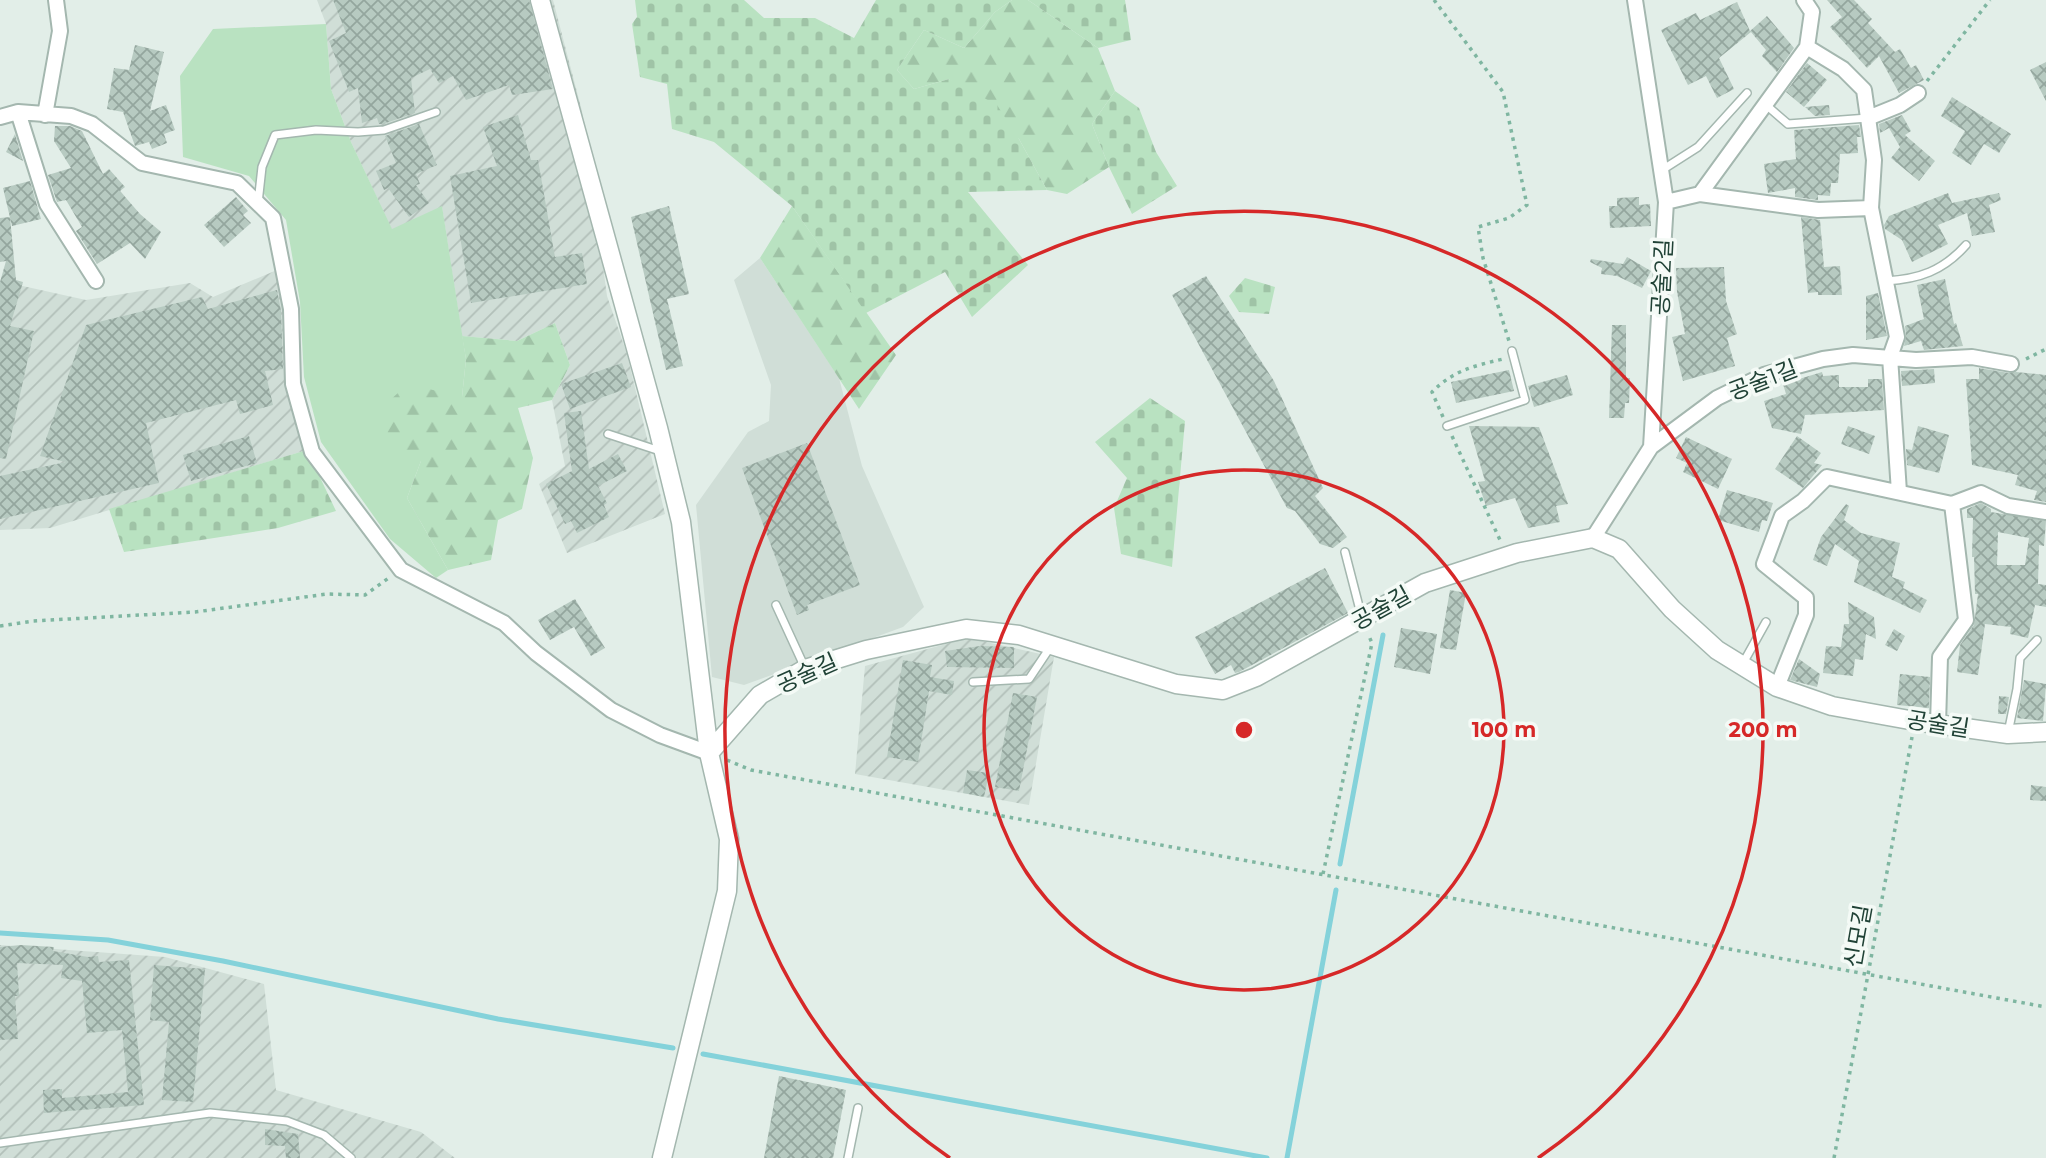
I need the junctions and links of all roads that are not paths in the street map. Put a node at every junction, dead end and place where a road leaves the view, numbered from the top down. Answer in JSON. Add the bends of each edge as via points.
{"nodes":[{"id":1,"x":56,"y":0,"type":"edge"},
{"id":2,"x":540,"y":0,"type":"edge"},
{"id":3,"x":1635,"y":0,"type":"edge"},
{"id":4,"x":1804,"y":0,"type":"edge"},
{"id":5,"x":1807,"y":47,"type":"junction"},
{"id":6,"x":1747,"y":93,"type":"dead end"},
{"id":7,"x":1918,"y":93,"type":"road end"},
{"id":8,"x":1765,"y":104,"type":"junction"},
{"id":9,"x":436,"y":111,"type":"dead end"},
{"id":10,"x":18,"y":112,"type":"junction"},
{"id":11,"x":45,"y":115,"type":"junction"},
{"id":12,"x":0,"y":117,"type":"edge"},
{"id":13,"x":1868,"y":118,"type":"junction"},
{"id":14,"x":1661,"y":170,"type":"junction"},
{"id":15,"x":1700,"y":194,"type":"junction"},
{"id":16,"x":1666,"y":202,"type":"junction"},
{"id":17,"x":258,"y":203,"type":"junction"},
{"id":18,"x":1871,"y":208,"type":"junction"},
{"id":19,"x":1966,"y":246,"type":"dead end"},
{"id":20,"x":96,"y":281,"type":"dead end"},
{"id":21,"x":1886,"y":281,"type":"junction"},
{"id":22,"x":1512,"y":351,"type":"road end"},
{"id":23,"x":1889,"y":357,"type":"junction"},
{"id":24,"x":2011,"y":364,"type":"road end"},
{"id":25,"x":1447,"y":426,"type":"road end"},
{"id":26,"x":608,"y":434,"type":"dead end"},
{"id":27,"x":1651,"y":447,"type":"junction"},
{"id":28,"x":664,"y":452,"type":"junction"},
{"id":29,"x":1899,"y":492,"type":"junction"},
{"id":30,"x":1952,"y":504,"type":"junction"},
{"id":31,"x":2046,"y":512,"type":"edge"},
{"id":32,"x":1593,"y":538,"type":"junction"},
{"id":33,"x":1345,"y":552,"type":"dead end"},
{"id":34,"x":776,"y":605,"type":"dead end"},
{"id":35,"x":1362,"y":618,"type":"junction"},
{"id":36,"x":1766,"y":622,"type":"dead end"},
{"id":37,"x":2037,"y":640,"type":"dead end"},
{"id":38,"x":1051,"y":645,"type":"junction"},
{"id":39,"x":1742,"y":665,"type":"junction"},
{"id":40,"x":805,"y":669,"type":"junction"},
{"id":41,"x":972,"y":682,"type":"dead end"},
{"id":42,"x":1777,"y":687,"type":"junction"},
{"id":43,"x":1938,"y":724,"type":"junction"},
{"id":44,"x":2046,"y":732,"type":"edge"},
{"id":45,"x":2008,"y":734,"type":"junction"},
{"id":46,"x":709,"y":753,"type":"junction"},
{"id":47,"x":858,"y":1108,"type":"dead end"},
{"id":48,"x":0,"y":1143,"type":"edge"},
{"id":49,"x":351,"y":1158,"type":"edge"},
{"id":50,"x":662,"y":1158,"type":"edge"},
{"id":51,"x":848,"y":1158,"type":"edge"}],
"edges":[{"from":1,"to":11,"type":"street","via":[[60,31]]},
{"from":2,"to":28,"type":"street"},
{"from":3,"to":14,"type":"street","name":"공술2길"},
{"from":4,"to":5,"type":"street","via":[[1812,12]]},
{"from":5,"to":8,"type":"street"},
{"from":5,"to":13,"type":"street","via":[[1843,69],[1864,90]]},
{"from":6,"to":14,"type":"lane","via":[[1698,147]]},
{"from":7,"to":13,"type":"street"},
{"from":8,"to":13,"type":"lane","via":[[1788,124]]},
{"from":8,"to":15,"type":"street"},
{"from":9,"to":17,"type":"lane","via":[[384,130],[275,135],[262,167]]},
{"from":10,"to":11,"type":"street"},
{"from":10,"to":12,"type":"street"},
{"from":10,"to":20,"type":"street","via":[[47,204]]},
{"from":11,"to":17,"type":"street","via":[[71,116],[92,124],[142,163],[237,183]]},
{"from":13,"to":18,"type":"street","via":[[1874,160]]},
{"from":14,"to":16,"type":"street","name":"공술2길"},
{"from":15,"to":16,"type":"street"},
{"from":15,"to":18,"type":"street","via":[[1818,209]]},
{"from":16,"to":27,"type":"street","name":"공술2길"},
{"from":17,"to":46,"type":"street","via":[[273,218],[292,309],[293,384],[312,452],[401,570],[504,623],[611,710]]},
{"from":18,"to":21,"type":"street"},
{"from":19,"to":21,"type":"lane","via":[[1934,270],[1913,279]]},
{"from":21,"to":23,"type":"street","via":[[1898,337]]},
{"from":22,"to":25,"type":"lane","via":[[1525,400]]},
{"from":23,"to":24,"type":"street","name":"공술1길","via":[[1972,357]]},
{"from":23,"to":27,"type":"street","name":"공술1길","via":[[1833,357],[1764,375],[1717,398]]},
{"from":23,"to":29,"type":"street"},
{"from":26,"to":28,"type":"lane"},
{"from":27,"to":32,"type":"street","name":"공술2길"},
{"from":28,"to":46,"type":"street","via":[[681,522]]},
{"from":29,"to":30,"type":"street"},
{"from":29,"to":42,"type":"street","via":[[1827,477],[1782,516],[1764,564],[1806,598],[1806,615]]},
{"from":30,"to":31,"type":"street","via":[[1981,493],[2008,506]]},
{"from":30,"to":43,"type":"street","via":[[1966,620],[1940,657]]},
{"from":32,"to":35,"type":"street","name":"공술길","via":[[1508,556],[1425,583]]},
{"from":32,"to":39,"type":"street","name":"공술길","via":[[1619,549],[1672,609],[1717,650]]},
{"from":33,"to":35,"type":"lane"},
{"from":34,"to":40,"type":"lane"},
{"from":35,"to":38,"type":"street","name":"공술길","via":[[1256,677],[1223,690],[1176,684]]},
{"from":36,"to":39,"type":"lane"},
{"from":37,"to":45,"type":"lane","via":[[2020,658]]},
{"from":38,"to":40,"type":"street","name":"공술길","via":[[1019,635],[966,629],[866,650]]},
{"from":38,"to":41,"type":"lane","via":[[1029,679]]},
{"from":39,"to":42,"type":"street","name":"공술길"},
{"from":40,"to":46,"type":"street","name":"공술길","via":[[760,695]]},
{"from":42,"to":43,"type":"street","name":"공술길","via":[[1832,706]]},
{"from":43,"to":45,"type":"street","name":"공술길"},
{"from":44,"to":45,"type":"street","name":"공술길"},
{"from":46,"to":50,"type":"street","via":[[729,839],[727,891]]},
{"from":47,"to":51,"type":"lane"},
{"from":48,"to":49,"type":"lane","via":[[210,1113],[287,1121],[324,1135]]}]}
